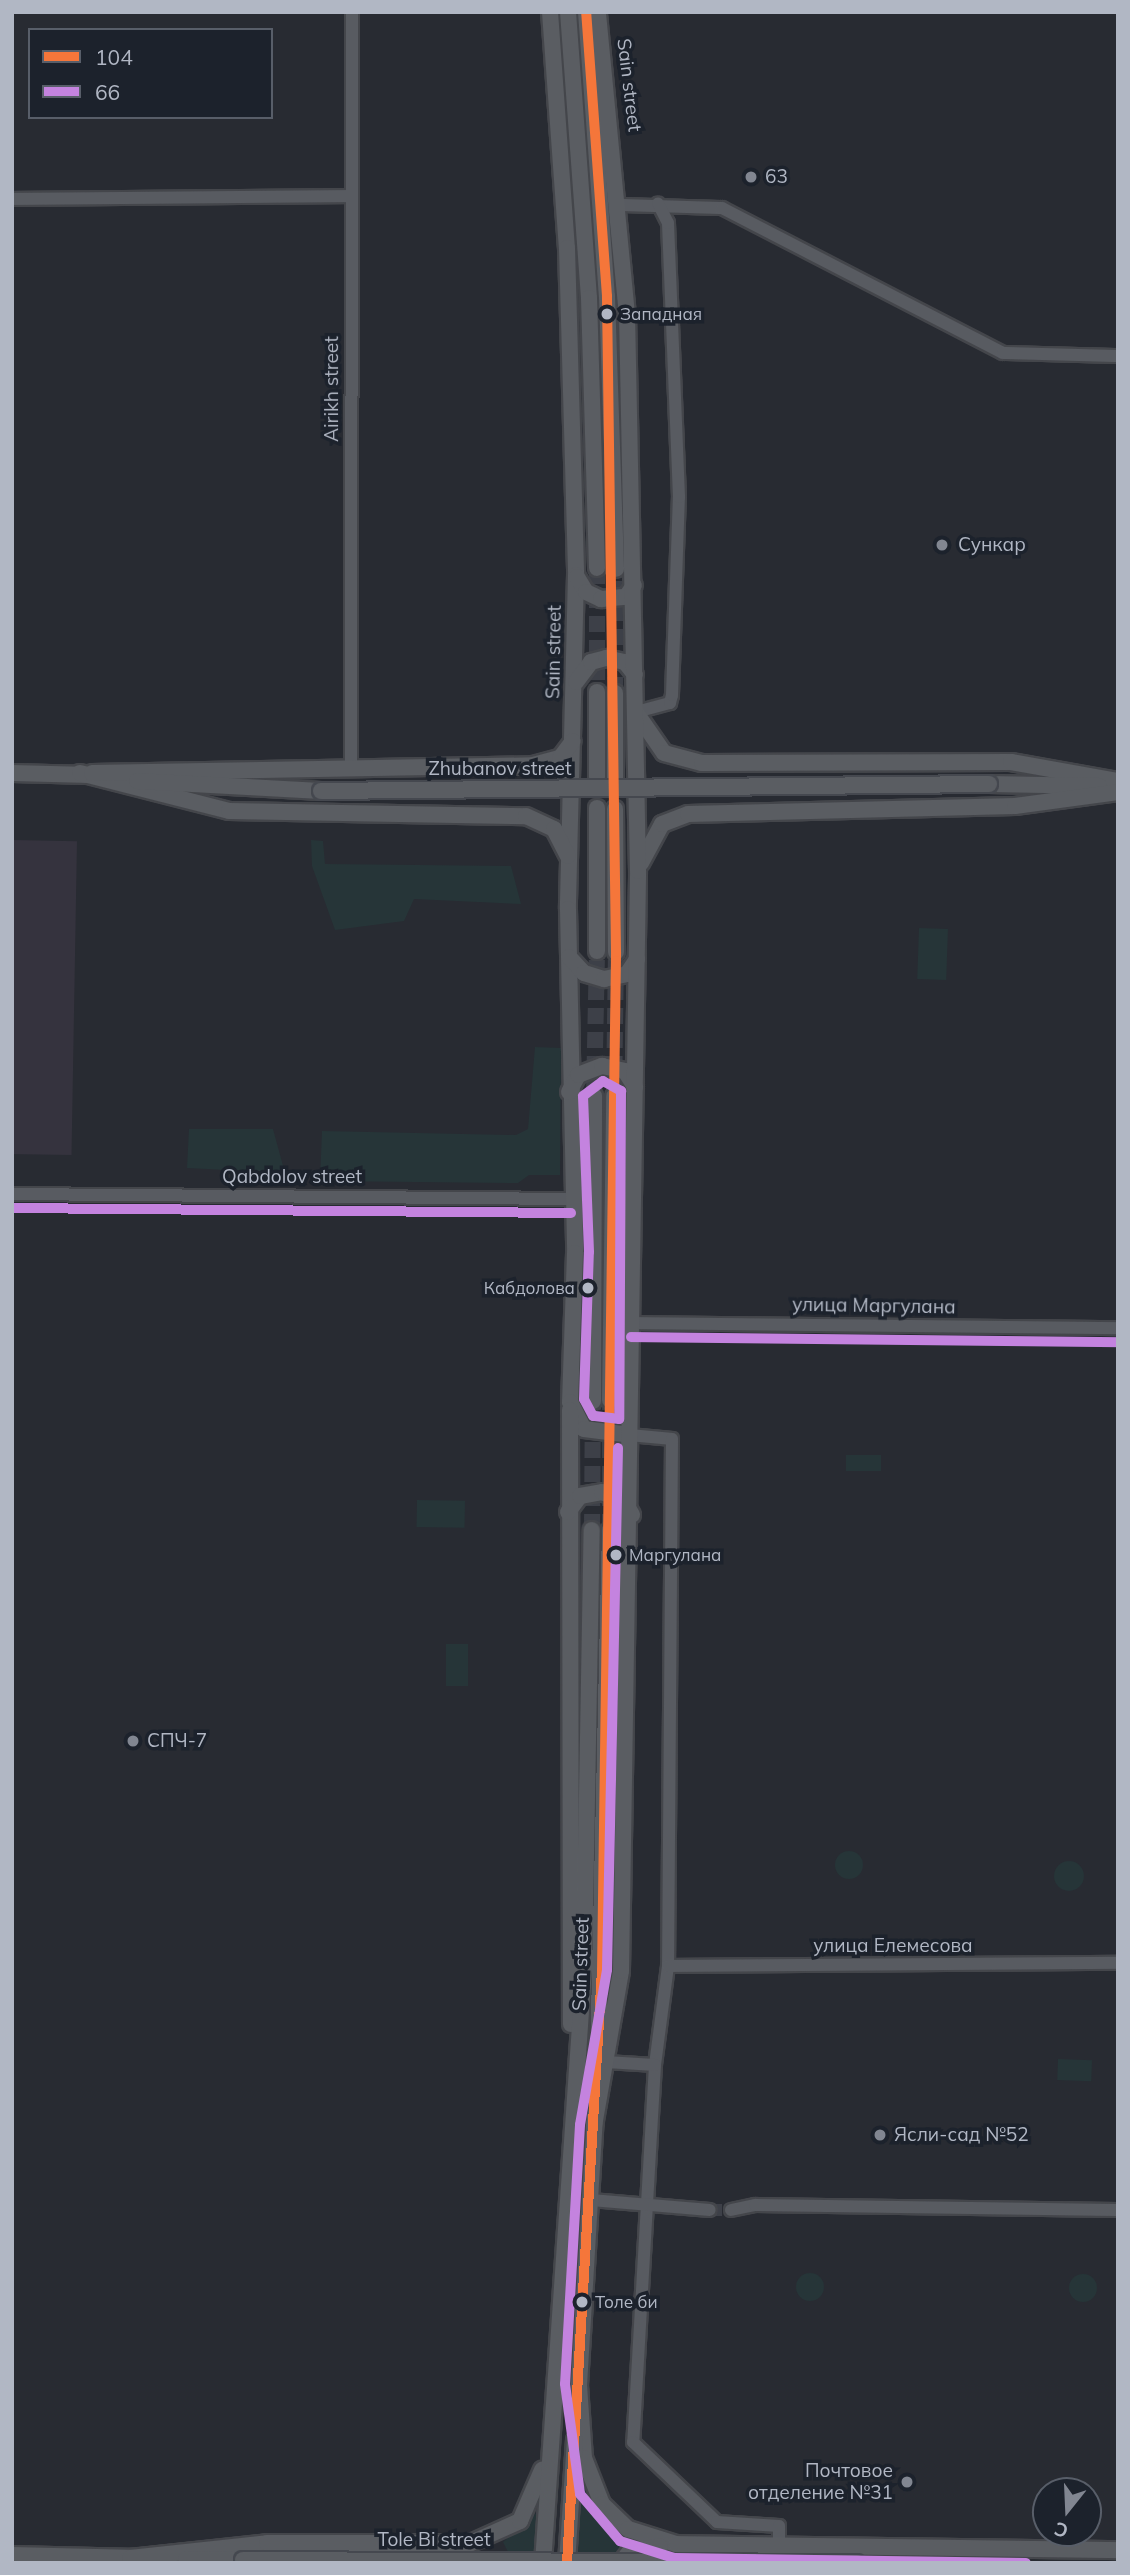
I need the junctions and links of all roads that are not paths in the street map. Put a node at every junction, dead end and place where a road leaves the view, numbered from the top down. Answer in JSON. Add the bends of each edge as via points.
{"nodes":[{"id":1,"x":352,"y":12,"type":"edge"},
{"id":2,"x":550,"y":12,"type":"edge"},
{"id":3,"x":568,"y":12,"type":"edge"},
{"id":4,"x":586,"y":12,"type":"edge"},
{"id":5,"x":598,"y":12,"type":"edge"},
{"id":6,"x":351,"y":196,"type":"junction"},
{"id":7,"x":12,"y":199,"type":"edge"},
{"id":8,"x":658,"y":203,"type":"junction"},
{"id":9,"x":621,"y":205,"type":"junction"},
{"id":10,"x":1118,"y":356,"type":"edge"},
{"id":11,"x":597,"y":569,"type":"tunnel mouth"},
{"id":12,"x":615,"y":569,"type":"tunnel mouth"},
{"id":13,"x":576,"y":575,"type":"junction"},
{"id":14,"x":634,"y":585,"type":"junction"},
{"id":15,"x":635,"y":675,"type":"junction"},
{"id":16,"x":576,"y":682,"type":"junction"},
{"id":17,"x":597,"y":692,"type":"tunnel mouth"},
{"id":18,"x":615,"y":693,"type":"tunnel mouth"},
{"id":19,"x":636,"y":712,"type":"junction"},
{"id":20,"x":573,"y":741,"type":"junction"},
{"id":21,"x":351,"y":767,"type":"junction"},
{"id":22,"x":12,"y":773,"type":"edge"},
{"id":23,"x":80,"y":774,"type":"junction"},
{"id":24,"x":597,"y":777,"type":"dead end"},
{"id":25,"x":615,"y":779,"type":"dead end"},
{"id":26,"x":1118,"y":781,"type":"edge"},
{"id":27,"x":1118,"y":789,"type":"edge"},
{"id":28,"x":597,"y":808,"type":"dead end"},
{"id":29,"x":615,"y":809,"type":"dead end"},
{"id":30,"x":570,"y":860,"type":"junction"},
{"id":31,"x":638,"y":871,"type":"junction"},
{"id":32,"x":597,"y":951,"type":"tunnel mouth"},
{"id":33,"x":616,"y":952,"type":"tunnel mouth"},
{"id":34,"x":569,"y":957,"type":"junction"},
{"id":35,"x":638,"y":957,"type":"junction"},
{"id":36,"x":635,"y":1087,"type":"junction"},
{"id":37,"x":569,"y":1093,"type":"junction"},
{"id":38,"x":594,"y":1096,"type":"tunnel mouth"},
{"id":39,"x":614,"y":1096,"type":"tunnel mouth"},
{"id":40,"x":12,"y":1194,"type":"edge"},
{"id":41,"x":571,"y":1199,"type":"junction"},
{"id":42,"x":631,"y":1323,"type":"junction"},
{"id":43,"x":1118,"y":1328,"type":"edge"},
{"id":44,"x":610,"y":1400,"type":"tunnel mouth"},
{"id":45,"x":593,"y":1401,"type":"tunnel mouth"},
{"id":46,"x":570,"y":1402,"type":"junction"},
{"id":47,"x":630,"y":1435,"type":"junction"},
{"id":48,"x":568,"y":1512,"type":"junction"},
{"id":49,"x":632,"y":1515,"type":"junction"},
{"id":50,"x":592,"y":1530,"type":"tunnel mouth"},
{"id":51,"x":610,"y":1530,"type":"tunnel mouth"},
{"id":52,"x":1118,"y":1963,"type":"edge"},
{"id":53,"x":668,"y":1966,"type":"junction"},
{"id":54,"x":606,"y":2062,"type":"junction"},
{"id":55,"x":655,"y":2065,"type":"junction"},
{"id":56,"x":575,"y":2086,"type":"junction"},
{"id":57,"x":594,"y":2126,"type":"junction"},
{"id":58,"x":591,"y":2200,"type":"junction"},
{"id":59,"x":646,"y":2204,"type":"junction"},
{"id":60,"x":709,"y":2210,"type":"tunnel mouth"},
{"id":61,"x":731,"y":2210,"type":"tunnel mouth"},
{"id":62,"x":1118,"y":2210,"type":"edge"},
{"id":63,"x":579,"y":2385,"type":"junction"},
{"id":64,"x":553,"y":2416,"type":"junction"},
{"id":65,"x":471,"y":2543,"type":"junction"},
{"id":66,"x":676,"y":2544,"type":"junction"},
{"id":67,"x":779,"y":2545,"type":"junction"},
{"id":68,"x":1118,"y":2550,"type":"edge"},
{"id":69,"x":12,"y":2555,"type":"edge"},
{"id":70,"x":130,"y":2557,"type":"junction"},
{"id":71,"x":503,"y":2563,"type":"edge"},
{"id":72,"x":543,"y":2563,"type":"edge"},
{"id":73,"x":566,"y":2563,"type":"edge"},
{"id":74,"x":621,"y":2563,"type":"edge"},
{"id":75,"x":856,"y":2563,"type":"edge"}],
"edges":[{"from":1,"to":6,"type":"street","name":"Airikh street"},
{"from":2,"to":13,"type":"main road","name":"Sain street","via":[[567,248]]},
{"from":3,"to":11,"type":"main road","via":[[588,270]]},
{"from":4,"to":12,"type":"main road","name":"Sain street","via":[[607,296]]},
{"from":5,"to":9,"type":"main road","name":"Sain street"},
{"from":6,"to":7,"type":"street"},
{"from":6,"to":21,"type":"street","name":"Airikh street"},
{"from":8,"to":9,"type":"street"},
{"from":8,"to":10,"type":"street","via":[[722,208],[1003,353]]},
{"from":8,"to":19,"type":"street","via":[[668,222],[679,497],[673,695],[670,703]]},
{"from":9,"to":14,"type":"main road","name":"Sain street"},
{"from":13,"to":14,"type":"main road","via":[[586,592],[601,599],[626,597]]},
{"from":13,"to":16,"type":"main road","name":"Sain street"},
{"from":14,"to":15,"type":"main road","name":"Sain street"},
{"from":15,"to":16,"type":"main road","via":[[625,662],[601,659]]},
{"from":15,"to":19,"type":"main road","name":"Sain street"},
{"from":16,"to":20,"type":"main road","name":"Sain street"},
{"from":17,"to":24,"type":"main road"},
{"from":18,"to":25,"type":"main road"},
{"from":19,"to":26,"type":"main road","via":[[664,753],[702,763],[1011,762]]},
{"from":19,"to":31,"type":"main road","name":"Sain street"},
{"from":20,"to":21,"type":"main road","via":[[545,764]]},
{"from":20,"to":30,"type":"main road","name":"Sain street"},
{"from":21,"to":23,"type":"main road"},
{"from":22,"to":23,"type":"main road","name":"Zhubanov street"},
{"from":23,"to":27,"type":"main road","name":"Zhubanov street","bridge":true,"via":[[321,790],[989,784]]},
{"from":23,"to":30,"type":"main road","via":[[229,811],[526,816],[554,829]]},
{"from":27,"to":31,"type":"main road","via":[[1015,806],[688,814],[651,836]]},
{"from":28,"to":32,"type":"main road"},
{"from":29,"to":33,"type":"main road"},
{"from":30,"to":34,"type":"main road","name":"Sain street"},
{"from":31,"to":35,"type":"main road","name":"Sain street"},
{"from":34,"to":35,"type":"main road","via":[[584,973],[604,979],[627,974]]},
{"from":34,"to":37,"type":"main road","name":"Sain street"},
{"from":35,"to":36,"type":"main road","name":"Sain street"},
{"from":36,"to":37,"type":"main road","via":[[625,1071],[601,1066],[578,1074]]},
{"from":36,"to":42,"type":"main road","name":"Sain street"},
{"from":37,"to":41,"type":"main road","name":"Sain street"},
{"from":38,"to":45,"type":"main road"},
{"from":39,"to":44,"type":"main road"},
{"from":40,"to":41,"type":"street","name":"Qabdolov street"},
{"from":41,"to":46,"type":"main road","name":"Sain street"},
{"from":42,"to":43,"type":"street","name":"улица Маргулана"},
{"from":42,"to":47,"type":"main road","name":"Sain street"},
{"from":46,"to":47,"type":"main road","via":[[584,1429]]},
{"from":46,"to":48,"type":"main road","name":"Sain street"},
{"from":47,"to":49,"type":"main road","name":"Sain street"},
{"from":47,"to":53,"type":"street","via":[[672,1439]]},
{"from":48,"to":49,"type":"main road","via":[[580,1496],[602,1492],[624,1501]]},
{"from":48,"to":56,"type":"main road","name":"Sain street","via":[[568,1972]]},
{"from":49,"to":54,"type":"main road","name":"Sain street","via":[[621,1972]]},
{"from":50,"to":56,"type":"main road","name":"Sain street"},
{"from":51,"to":57,"type":"main road","name":"Sain street"},
{"from":52,"to":53,"type":"street","name":"улица Елемесова"},
{"from":53,"to":55,"type":"street"},
{"from":54,"to":55,"type":"street"},
{"from":54,"to":57,"type":"main road","name":"Sain street"},
{"from":55,"to":59,"type":"street"},
{"from":56,"to":64,"type":"main road","name":"Sain street"},
{"from":57,"to":58,"type":"main road"},
{"from":58,"to":59,"type":"street"},
{"from":58,"to":63,"type":"main road"},
{"from":59,"to":60,"type":"street"},
{"from":59,"to":67,"type":"street","via":[[634,2442],[716,2522],[779,2526]]},
{"from":61,"to":62,"type":"street","via":[[767,2205]]},
{"from":63,"to":66,"type":"main road","via":[[593,2489],[628,2529]]},
{"from":63,"to":73,"type":"main road"},
{"from":64,"to":65,"type":"main road","via":[[529,2508],[508,2531]]},
{"from":64,"to":72,"type":"main road","name":"Sain street"},
{"from":65,"to":70,"type":"main road","via":[[242,2544]]},
{"from":65,"to":71,"type":"main road","via":[[493,2549]]},
{"from":66,"to":67,"type":"main road"},
{"from":66,"to":74,"type":"main road","via":[[630,2551]]},
{"from":67,"to":68,"type":"main road"},
{"from":69,"to":70,"type":"main road","name":"Tole Bi street"},
{"from":70,"to":75,"type":"main road","name":"Tole Bi street","bridge":true}]}
